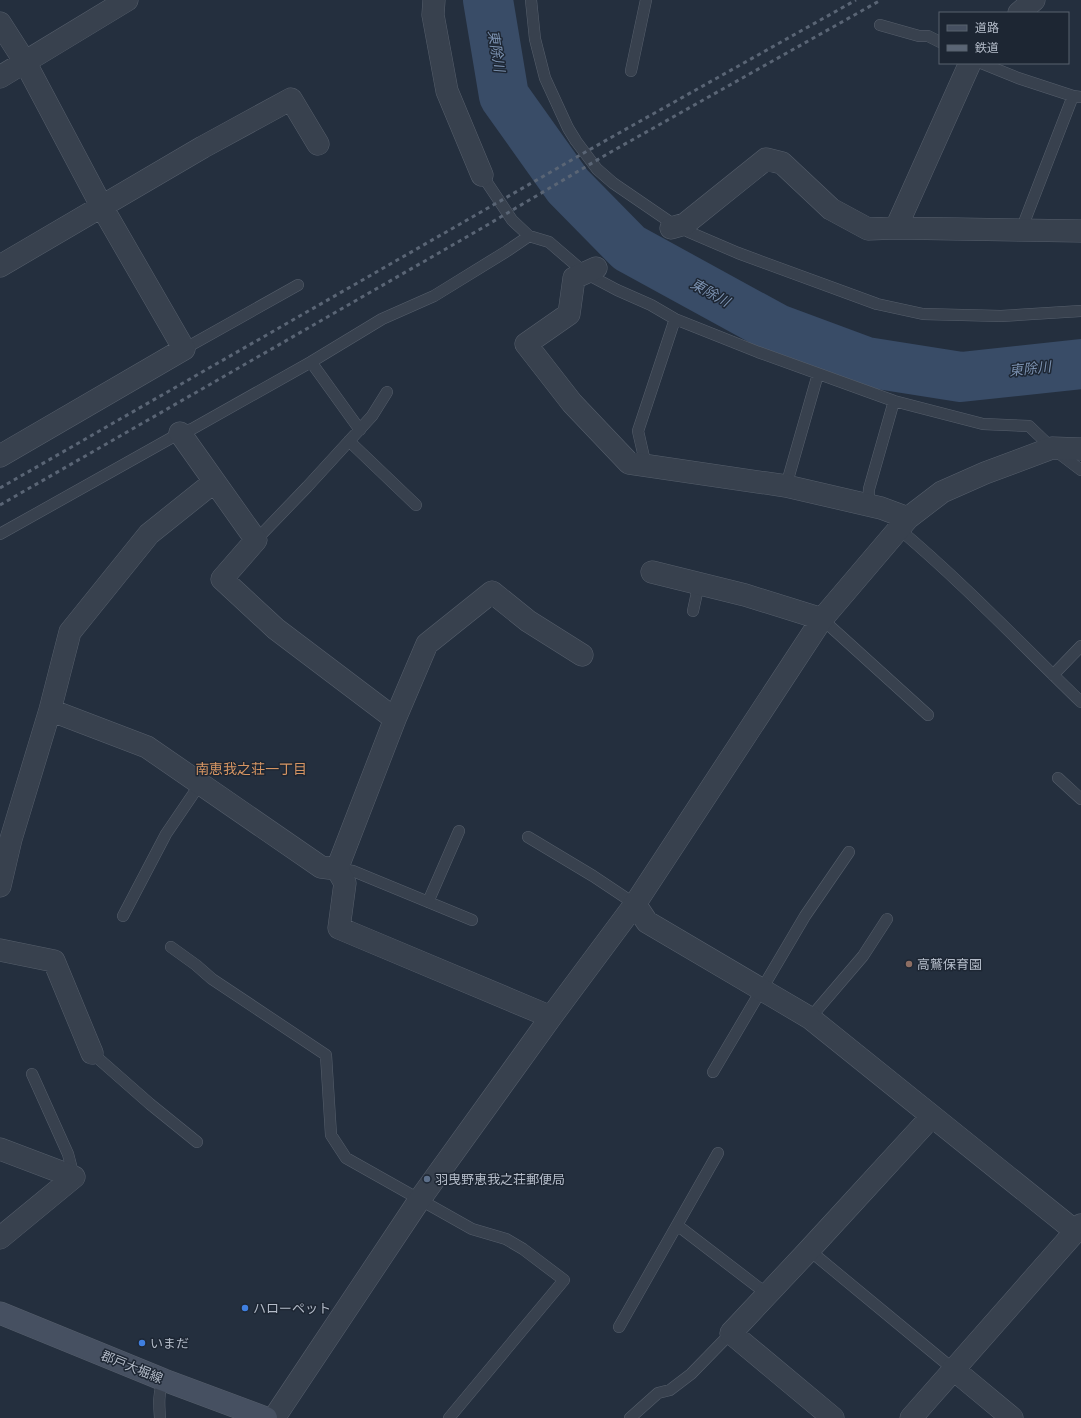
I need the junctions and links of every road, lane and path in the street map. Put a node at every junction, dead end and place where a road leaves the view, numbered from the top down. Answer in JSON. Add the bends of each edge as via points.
{"nodes":[{"id":1,"x":126,"y":0,"type":"edge"},
{"id":2,"x":434,"y":0,"type":"edge"},
{"id":3,"x":531,"y":0,"type":"edge"},
{"id":4,"x":646,"y":0,"type":"edge"},
{"id":5,"x":1034,"y":0,"type":"edge"},
{"id":6,"x":1020,"y":12,"type":"edge"},
{"id":7,"x":0,"y":23,"type":"edge"},
{"id":8,"x":880,"y":25,"type":"dead end"},
{"id":9,"x":939,"y":42,"type":"edge"},
{"id":10,"x":25,"y":62,"type":"junction"},
{"id":11,"x":970,"y":64,"type":"edge"},
{"id":12,"x":983,"y":64,"type":"edge"},
{"id":13,"x":631,"y":71,"type":"dead end"},
{"id":14,"x":0,"y":77,"type":"edge"},
{"id":15,"x":1077,"y":96,"type":"edge"},
{"id":16,"x":318,"y":144,"type":"dead end"},
{"id":17,"x":482,"y":175,"type":"joint"},
{"id":18,"x":102,"y":207,"type":"junction"},
{"id":19,"x":675,"y":227,"type":"junction"},
{"id":20,"x":896,"y":228,"type":"junction"},
{"id":21,"x":1022,"y":230,"type":"junction"},
{"id":22,"x":1081,"y":231,"type":"edge"},
{"id":23,"x":529,"y":236,"type":"junction"},
{"id":24,"x":0,"y":266,"type":"edge"},
{"id":25,"x":591,"y":270,"type":"junction"},
{"id":26,"x":298,"y":285,"type":"dead end"},
{"id":27,"x":1081,"y":311,"type":"edge"},
{"id":28,"x":675,"y":319,"type":"junction"},
{"id":29,"x":184,"y":349,"type":"junction"},
{"id":30,"x":311,"y":362,"type":"junction"},
{"id":31,"x":818,"y":374,"type":"junction"},
{"id":32,"x":387,"y":392,"type":"dead end"},
{"id":33,"x":894,"y":401,"type":"junction"},
{"id":34,"x":360,"y":430,"type":"junction"},
{"id":35,"x":180,"y":433,"type":"junction"},
{"id":36,"x":350,"y":441,"type":"junction"},
{"id":37,"x":1052,"y":448,"type":"junction"},
{"id":38,"x":1081,"y":449,"type":"edge"},
{"id":39,"x":0,"y":456,"type":"edge"},
{"id":40,"x":646,"y":466,"type":"junction"},
{"id":41,"x":1081,"y":470,"type":"edge"},
{"id":42,"x":214,"y":482,"type":"junction"},
{"id":43,"x":786,"y":486,"type":"junction"},
{"id":44,"x":416,"y":505,"type":"dead end"},
{"id":45,"x":868,"y":505,"type":"junction"},
{"id":46,"x":904,"y":524,"type":"junction"},
{"id":47,"x":0,"y":534,"type":"edge"},
{"id":48,"x":256,"y":540,"type":"junction"},
{"id":49,"x":652,"y":572,"type":"dead end"},
{"id":50,"x":699,"y":584,"type":"junction"},
{"id":51,"x":693,"y":611,"type":"dead end"},
{"id":52,"x":822,"y":619,"type":"junction"},
{"id":53,"x":1081,"y":646,"type":"edge"},
{"id":54,"x":582,"y":655,"type":"dead end"},
{"id":55,"x":1053,"y":674,"type":"junction"},
{"id":56,"x":1081,"y":702,"type":"edge"},
{"id":57,"x":50,"y":710,"type":"junction"},
{"id":58,"x":928,"y":715,"type":"dead end"},
{"id":59,"x":395,"y":719,"type":"junction"},
{"id":60,"x":1058,"y":778,"type":"dead end"},
{"id":61,"x":200,"y":784,"type":"junction"},
{"id":62,"x":1081,"y":799,"type":"edge"},
{"id":63,"x":459,"y":831,"type":"dead end"},
{"id":64,"x":528,"y":837,"type":"dead end"},
{"id":65,"x":848,"y":852,"type":"dead end"},
{"id":66,"x":337,"y":869,"type":"junction"},
{"id":67,"x":0,"y":886,"type":"edge"},
{"id":68,"x":428,"y":902,"type":"junction"},
{"id":69,"x":635,"y":904,"type":"junction"},
{"id":70,"x":123,"y":916,"type":"dead end"},
{"id":71,"x":888,"y":919,"type":"dead end"},
{"id":72,"x":472,"y":920,"type":"dead end"},
{"id":73,"x":171,"y":947,"type":"dead end"},
{"id":74,"x":0,"y":950,"type":"edge"},
{"id":75,"x":762,"y":990,"type":"junction"},
{"id":76,"x":550,"y":1017,"type":"junction"},
{"id":77,"x":810,"y":1018,"type":"junction"},
{"id":78,"x":92,"y":1053,"type":"joint"},
{"id":79,"x":713,"y":1072,"type":"dead end"},
{"id":80,"x":32,"y":1074,"type":"dead end"},
{"id":81,"x":932,"y":1116,"type":"junction"},
{"id":82,"x":197,"y":1142,"type":"dead end"},
{"id":83,"x":0,"y":1149,"type":"edge"},
{"id":84,"x":718,"y":1153,"type":"dead end"},
{"id":85,"x":74,"y":1177,"type":"junction"},
{"id":86,"x":420,"y":1199,"type":"junction"},
{"id":87,"x":677,"y":1225,"type":"junction"},
{"id":88,"x":1079,"y":1231,"type":"edge"},
{"id":89,"x":0,"y":1238,"type":"edge"},
{"id":90,"x":809,"y":1250,"type":"junction"},
{"id":91,"x":768,"y":1294,"type":"junction"},
{"id":92,"x":0,"y":1313,"type":"edge"},
{"id":93,"x":619,"y":1326,"type":"dead end"},
{"id":94,"x":731,"y":1333,"type":"junction"},
{"id":95,"x":954,"y":1369,"type":"junction"},
{"id":96,"x":164,"y":1380,"type":"junction"},
{"id":97,"x":160,"y":1418,"type":"edge"},
{"id":98,"x":266,"y":1418,"type":"edge"},
{"id":99,"x":274,"y":1418,"type":"edge"},
{"id":100,"x":449,"y":1418,"type":"edge"},
{"id":101,"x":630,"y":1418,"type":"edge"},
{"id":102,"x":833,"y":1418,"type":"edge"},
{"id":103,"x":911,"y":1418,"type":"edge"},
{"id":104,"x":1012,"y":1418,"type":"edge"}],
"edges":[{"from":1,"to":10,"type":"street"},
{"from":2,"to":17,"type":"street","via":[[433,15],[447,91]]},
{"from":3,"to":19,"type":"lane","via":[[535,39],[545,78],[576,141],[597,169],[613,183]]},
{"from":4,"to":13,"type":"lane"},
{"from":5,"to":6,"type":"street"},
{"from":7,"to":10,"type":"street"},
{"from":8,"to":9,"type":"lane","via":[[928,36]]},
{"from":10,"to":14,"type":"street"},
{"from":10,"to":18,"type":"street"},
{"from":11,"to":20,"type":"street"},
{"from":12,"to":15,"type":"lane","via":[[1018,78]]},
{"from":15,"to":21,"type":"lane"},
{"from":16,"to":18,"type":"street","via":[[292,99],[203,147]]},
{"from":17,"to":23,"type":"lane","via":[[512,220]]},
{"from":18,"to":24,"type":"street"},
{"from":18,"to":29,"type":"street"},
{"from":19,"to":20,"type":"street","via":[[686,224],[766,158],[782,163],[831,209],[868,229]]},
{"from":19,"to":27,"type":"lane","via":[[877,304],[923,314],[1001,316]]},
{"from":20,"to":21,"type":"street"},
{"from":21,"to":22,"type":"street"},
{"from":23,"to":25,"type":"lane","via":[[549,242]]},
{"from":23,"to":30,"type":"lane","via":[[434,296],[382,319]]},
{"from":25,"to":28,"type":"lane","via":[[617,290]]},
{"from":25,"to":40,"type":"street","via":[[574,278],[569,314],[526,344],[572,403],[629,463]]},
{"from":26,"to":29,"type":"lane"},
{"from":28,"to":31,"type":"lane"},
{"from":28,"to":40,"type":"lane","via":[[638,431]]},
{"from":29,"to":39,"type":"street"},
{"from":30,"to":34,"type":"lane"},
{"from":30,"to":35,"type":"lane","via":[[192,429]]},
{"from":31,"to":33,"type":"lane"},
{"from":31,"to":43,"type":"lane"},
{"from":32,"to":34,"type":"lane"},
{"from":33,"to":37,"type":"lane","via":[[983,424],[1029,426]]},
{"from":33,"to":45,"type":"lane","via":[[869,489]]},
{"from":34,"to":36,"type":"lane"},
{"from":35,"to":42,"type":"street"},
{"from":35,"to":47,"type":"lane"},
{"from":36,"to":44,"type":"lane"},
{"from":36,"to":48,"type":"lane"},
{"from":37,"to":38,"type":"street"},
{"from":37,"to":41,"type":"lane"},
{"from":37,"to":46,"type":"street","via":[[942,492]]},
{"from":40,"to":43,"type":"street"},
{"from":42,"to":48,"type":"street"},
{"from":42,"to":57,"type":"street","via":[[149,534],[70,632]]},
{"from":43,"to":45,"type":"street"},
{"from":45,"to":46,"type":"street","via":[[881,508]]},
{"from":46,"to":52,"type":"street"},
{"from":46,"to":55,"type":"lane","via":[[925,552]]},
{"from":48,"to":59,"type":"street","via":[[222,579],[276,629]]},
{"from":49,"to":50,"type":"street"},
{"from":50,"to":51,"type":"lane"},
{"from":50,"to":52,"type":"street","via":[[745,595]]},
{"from":52,"to":58,"type":"lane"},
{"from":52,"to":69,"type":"street"},
{"from":53,"to":55,"type":"lane"},
{"from":54,"to":59,"type":"street","via":[[528,621],[492,592],[427,644]]},
{"from":55,"to":56,"type":"lane"},
{"from":57,"to":61,"type":"street","via":[[147,747]]},
{"from":57,"to":67,"type":"street"},
{"from":59,"to":66,"type":"street"},
{"from":60,"to":62,"type":"lane"},
{"from":61,"to":66,"type":"street","via":[[321,867]]},
{"from":61,"to":70,"type":"lane","via":[[166,834]]},
{"from":63,"to":68,"type":"lane"},
{"from":64,"to":69,"type":"lane"},
{"from":65,"to":75,"type":"lane","via":[[805,916]]},
{"from":66,"to":68,"type":"lane","via":[[353,871]]},
{"from":66,"to":76,"type":"street","via":[[345,883],[339,928]]},
{"from":68,"to":72,"type":"lane"},
{"from":69,"to":75,"type":"street","via":[[647,922]]},
{"from":69,"to":76,"type":"street"},
{"from":71,"to":77,"type":"lane","via":[[862,956]]},
{"from":73,"to":86,"type":"lane","via":[[212,979],[326,1055],[331,1135],[336,1143],[346,1158]]},
{"from":74,"to":78,"type":"street","via":[[54,961]]},
{"from":75,"to":77,"type":"street"},
{"from":75,"to":79,"type":"lane"},
{"from":76,"to":86,"type":"street"},
{"from":77,"to":81,"type":"street"},
{"from":78,"to":82,"type":"lane"},
{"from":80,"to":85,"type":"lane","via":[[68,1154]]},
{"from":81,"to":88,"type":"street"},
{"from":81,"to":90,"type":"street"},
{"from":83,"to":85,"type":"street"},
{"from":84,"to":87,"type":"lane"},
{"from":85,"to":89,"type":"street"},
{"from":86,"to":99,"type":"street"},
{"from":86,"to":100,"type":"lane","via":[[472,1229],[506,1238],[564,1280]]},
{"from":87,"to":91,"type":"lane"},
{"from":87,"to":93,"type":"lane"},
{"from":88,"to":95,"type":"street"},
{"from":90,"to":91,"type":"street"},
{"from":90,"to":95,"type":"lane"},
{"from":91,"to":94,"type":"street"},
{"from":92,"to":96,"type":"main road","name":"郡戸大堀線"},
{"from":94,"to":101,"type":"lane","via":[[691,1374],[670,1390],[658,1393]]},
{"from":94,"to":102,"type":"street"},
{"from":95,"to":103,"type":"street"},
{"from":95,"to":104,"type":"street"},
{"from":96,"to":97,"type":"lane","via":[[160,1388]]},
{"from":96,"to":98,"type":"main road","name":"郡戸大堀線"}]}
